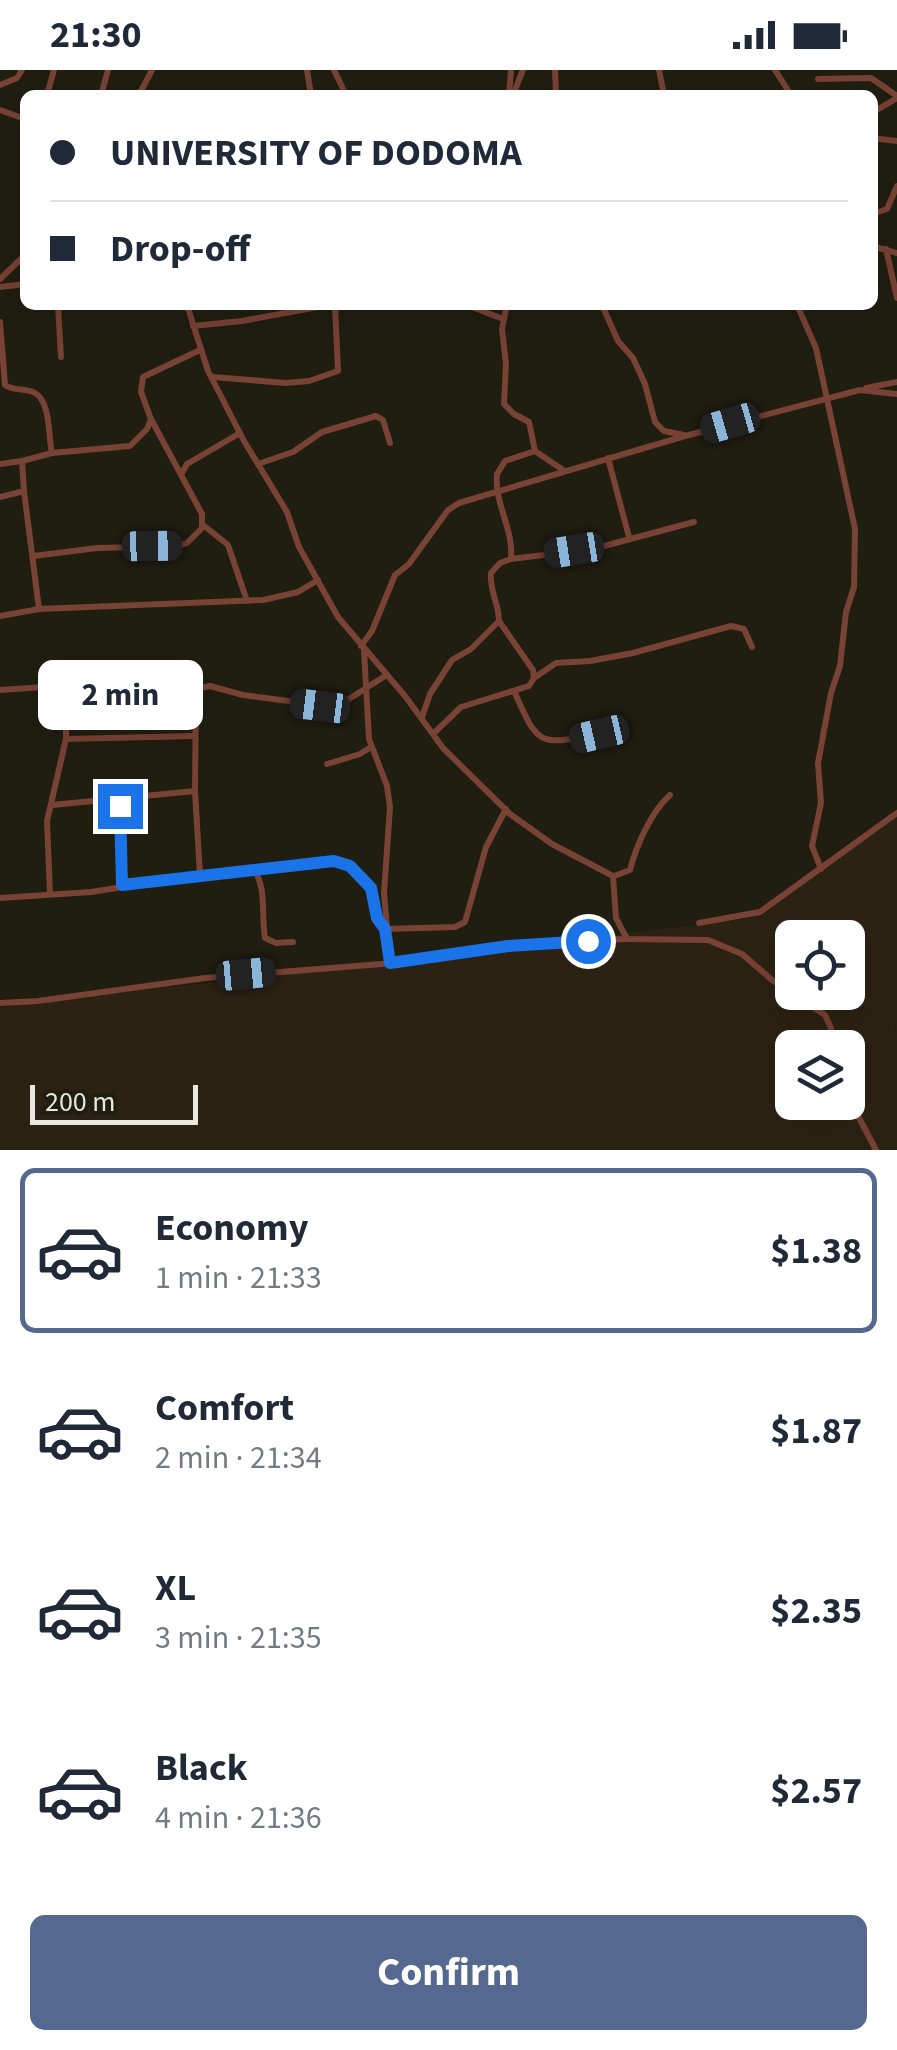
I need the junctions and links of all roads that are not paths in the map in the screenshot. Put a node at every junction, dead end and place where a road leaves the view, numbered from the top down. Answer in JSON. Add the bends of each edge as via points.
{"nodes":[{"id":1,"x":22,"y":70,"type":"edge"},
{"id":2,"x":818,"y":79,"type":"dead end"},
{"id":3,"x":0,"y":85,"type":"edge"},
{"id":4,"x":897,"y":97,"type":"edge"},
{"id":5,"x":897,"y":186,"type":"edge"},
{"id":6,"x":897,"y":207,"type":"edge"},
{"id":7,"x":887,"y":209,"type":"junction"},
{"id":8,"x":878,"y":212,"type":"edge"},
{"id":9,"x":878,"y":247,"type":"edge"},
{"id":10,"x":886,"y":249,"type":"junction"},
{"id":11,"x":897,"y":253,"type":"edge"},
{"id":12,"x":20,"y":260,"type":"edge"},
{"id":13,"x":0,"y":279,"type":"edge"},
{"id":14,"x":897,"y":298,"type":"edge"},
{"id":15,"x":58,"y":310,"type":"edge"},
{"id":16,"x":188,"y":310,"type":"edge"},
{"id":17,"x":304,"y":310,"type":"edge"},
{"id":18,"x":332,"y":310,"type":"edge"},
{"id":19,"x":480,"y":310,"type":"edge"},
{"id":20,"x":506,"y":310,"type":"edge"},
{"id":21,"x":604,"y":310,"type":"edge"},
{"id":22,"x":799,"y":310,"type":"edge"},
{"id":23,"x":503,"y":319,"type":"junction"},
{"id":24,"x":0,"y":322,"type":"edge"},
{"id":25,"x":193,"y":326,"type":"junction"},
{"id":26,"x":200,"y":350,"type":"junction"},
{"id":27,"x":61,"y":357,"type":"dead end"},
{"id":28,"x":211,"y":376,"type":"junction"},
{"id":29,"x":897,"y":382,"type":"edge"},
{"id":30,"x":860,"y":390,"type":"junction"},
{"id":31,"x":897,"y":394,"type":"edge"},
{"id":32,"x":826,"y":400,"type":"junction"},
{"id":33,"x":151,"y":419,"type":"junction"},
{"id":34,"x":240,"y":434,"type":"junction"},
{"id":35,"x":685,"y":436,"type":"junction"},
{"id":36,"x":390,"y":444,"type":"dead end"},
{"id":37,"x":534,"y":451,"type":"junction"},
{"id":38,"x":52,"y":453,"type":"junction"},
{"id":39,"x":608,"y":458,"type":"junction"},
{"id":40,"x":22,"y":461,"type":"junction"},
{"id":41,"x":0,"y":464,"type":"edge"},
{"id":42,"x":258,"y":464,"type":"junction"},
{"id":43,"x":564,"y":471,"type":"junction"},
{"id":44,"x":181,"y":474,"type":"junction"},
{"id":45,"x":24,"y":491,"type":"junction"},
{"id":46,"x":498,"y":493,"type":"junction"},
{"id":47,"x":0,"y":497,"type":"edge"},
{"id":48,"x":694,"y":522,"type":"dead end"},
{"id":49,"x":203,"y":526,"type":"junction"},
{"id":50,"x":629,"y":537,"type":"junction"},
{"id":51,"x":33,"y":556,"type":"junction"},
{"id":52,"x":511,"y":559,"type":"junction"},
{"id":53,"x":318,"y":580,"type":"junction"},
{"id":54,"x":247,"y":601,"type":"junction"},
{"id":55,"x":39,"y":609,"type":"junction"},
{"id":56,"x":0,"y":616,"type":"edge"},
{"id":57,"x":499,"y":621,"type":"junction"},
{"id":58,"x":752,"y":647,"type":"dead end"},
{"id":59,"x":362,"y":648,"type":"junction"},
{"id":60,"x":385,"y":676,"type":"junction"},
{"id":61,"x":534,"y":678,"type":"junction"},
{"id":62,"x":60,"y":686,"type":"junction"},
{"id":63,"x":196,"y":689,"type":"junction"},
{"id":64,"x":366,"y":689,"type":"junction"},
{"id":65,"x":0,"y":690,"type":"edge"},
{"id":66,"x":514,"y":691,"type":"junction"},
{"id":67,"x":422,"y":719,"type":"junction"},
{"id":68,"x":433,"y":734,"type":"junction"},
{"id":69,"x":599,"y":734,"type":"dead end"},
{"id":70,"x":196,"y":736,"type":"junction"},
{"id":71,"x":66,"y":739,"type":"junction"},
{"id":72,"x":371,"y":748,"type":"junction"},
{"id":73,"x":326,"y":764,"type":"dead end"},
{"id":74,"x":194,"y":791,"type":"junction"},
{"id":75,"x":670,"y":796,"type":"dead end"},
{"id":76,"x":121,"y":799,"type":"junction"},
{"id":77,"x":52,"y":805,"type":"junction"},
{"id":78,"x":506,"y":809,"type":"junction"},
{"id":79,"x":897,"y":813,"type":"edge"},
{"id":80,"x":821,"y":869,"type":"junction"},
{"id":81,"x":254,"y":870,"type":"junction"},
{"id":82,"x":200,"y":875,"type":"junction"},
{"id":83,"x":613,"y":876,"type":"junction"},
{"id":84,"x":122,"y":885,"type":"junction"},
{"id":85,"x":50,"y":894,"type":"junction"},
{"id":86,"x":0,"y":898,"type":"edge"},
{"id":87,"x":700,"y":922,"type":"dead end"},
{"id":88,"x":385,"y":929,"type":"junction"},
{"id":89,"x":627,"y":939,"type":"junction"},
{"id":90,"x":293,"y":942,"type":"dead end"},
{"id":91,"x":390,"y":963,"type":"junction"},
{"id":92,"x":0,"y":1003,"type":"edge"},
{"id":93,"x":830,"y":1030,"type":"edge"},
{"id":94,"x":860,"y":1120,"type":"edge"},
{"id":95,"x":876,"y":1150,"type":"edge"}],
"edges":[{"from":1,"to":3,"type":"street"},
{"from":2,"to":4,"type":"street","via":[[871,78]]},
{"from":5,"to":7,"type":"street"},
{"from":6,"to":7,"type":"street"},
{"from":7,"to":8,"type":"street"},
{"from":9,"to":10,"type":"street"},
{"from":10,"to":11,"type":"street"},
{"from":10,"to":14,"type":"street"},
{"from":12,"to":13,"type":"street"},
{"from":15,"to":27,"type":"street"},
{"from":16,"to":25,"type":"street"},
{"from":17,"to":25,"type":"street"},
{"from":18,"to":28,"type":"street","via":[[338,371],[286,383]]},
{"from":19,"to":23,"type":"street"},
{"from":20,"to":23,"type":"street"},
{"from":21,"to":35,"type":"street","via":[[645,384],[655,422]]},
{"from":22,"to":32,"type":"street","via":[[816,348]]},
{"from":23,"to":37,"type":"street","via":[[504,404],[529,422]]},
{"from":24,"to":38,"type":"street","via":[[5,385],[38,395]]},
{"from":25,"to":26,"type":"street"},
{"from":26,"to":28,"type":"street"},
{"from":26,"to":33,"type":"street","via":[[144,377],[141,392]]},
{"from":28,"to":34,"type":"street"},
{"from":29,"to":30,"type":"street"},
{"from":30,"to":31,"type":"street"},
{"from":30,"to":32,"type":"street"},
{"from":32,"to":35,"type":"street"},
{"from":32,"to":80,"type":"street","via":[[850,492],[856,575],[818,763],[812,846]]},
{"from":33,"to":38,"type":"street","via":[[130,446]]},
{"from":33,"to":44,"type":"street"},
{"from":34,"to":42,"type":"street"},
{"from":34,"to":44,"type":"street"},
{"from":35,"to":39,"type":"street"},
{"from":36,"to":42,"type":"street","via":[[376,416],[322,432]]},
{"from":37,"to":43,"type":"street"},
{"from":37,"to":46,"type":"street","via":[[505,461],[497,474]]},
{"from":38,"to":40,"type":"street"},
{"from":39,"to":43,"type":"street"},
{"from":39,"to":50,"type":"street"},
{"from":40,"to":41,"type":"street"},
{"from":40,"to":45,"type":"street"},
{"from":42,"to":53,"type":"street"},
{"from":43,"to":46,"type":"street"},
{"from":44,"to":49,"type":"street"},
{"from":45,"to":47,"type":"street"},
{"from":45,"to":51,"type":"street"},
{"from":46,"to":52,"type":"street"},
{"from":46,"to":59,"type":"street","via":[[448,510],[396,575]]},
{"from":48,"to":50,"type":"street"},
{"from":49,"to":51,"type":"street","via":[[178,546]]},
{"from":49,"to":54,"type":"street","via":[[228,544]]},
{"from":50,"to":52,"type":"street"},
{"from":51,"to":55,"type":"street"},
{"from":52,"to":57,"type":"street","via":[[491,572]]},
{"from":53,"to":54,"type":"street","via":[[278,598]]},
{"from":53,"to":59,"type":"street"},
{"from":54,"to":55,"type":"street"},
{"from":55,"to":56,"type":"street"},
{"from":57,"to":61,"type":"street"},
{"from":57,"to":67,"type":"street","via":[[452,660]]},
{"from":58,"to":61,"type":"street","via":[[744,629],[731,626],[632,653],[556,662]]},
{"from":59,"to":60,"type":"street"},
{"from":59,"to":64,"type":"street"},
{"from":60,"to":64,"type":"street"},
{"from":60,"to":67,"type":"street"},
{"from":61,"to":66,"type":"street"},
{"from":62,"to":63,"type":"street"},
{"from":62,"to":65,"type":"street"},
{"from":62,"to":71,"type":"street"},
{"from":63,"to":64,"type":"street","via":[[326,706]]},
{"from":63,"to":70,"type":"street"},
{"from":64,"to":72,"type":"street"},
{"from":66,"to":68,"type":"street","via":[[461,707]]},
{"from":66,"to":69,"type":"street","via":[[541,738]]},
{"from":67,"to":68,"type":"street"},
{"from":68,"to":78,"type":"street"},
{"from":70,"to":71,"type":"street"},
{"from":70,"to":74,"type":"street"},
{"from":71,"to":77,"type":"street"},
{"from":72,"to":73,"type":"street"},
{"from":72,"to":88,"type":"street","via":[[390,807]]},
{"from":74,"to":76,"type":"street"},
{"from":74,"to":82,"type":"street"},
{"from":75,"to":83,"type":"street","via":[[630,870]]},
{"from":76,"to":77,"type":"street"},
{"from":76,"to":84,"type":"street"},
{"from":77,"to":85,"type":"street"},
{"from":78,"to":83,"type":"street","via":[[552,844]]},
{"from":78,"to":88,"type":"street","via":[[486,847],[465,922]]},
{"from":79,"to":80,"type":"street"},
{"from":80,"to":87,"type":"street","via":[[760,912]]},
{"from":81,"to":82,"type":"street"},
{"from":81,"to":88,"type":"street","via":[[334,861],[350,866],[371,888]]},
{"from":81,"to":90,"type":"street","via":[[262,881],[265,938]]},
{"from":82,"to":84,"type":"street"},
{"from":83,"to":89,"type":"street","via":[[616,918]]},
{"from":84,"to":85,"type":"street"},
{"from":85,"to":86,"type":"street"},
{"from":88,"to":91,"type":"street"},
{"from":89,"to":91,"type":"street","via":[[544,942]]},
{"from":89,"to":93,"type":"street","via":[[708,940],[742,954],[828,1018]]},
{"from":91,"to":92,"type":"street"},
{"from":94,"to":95,"type":"street"}]}
